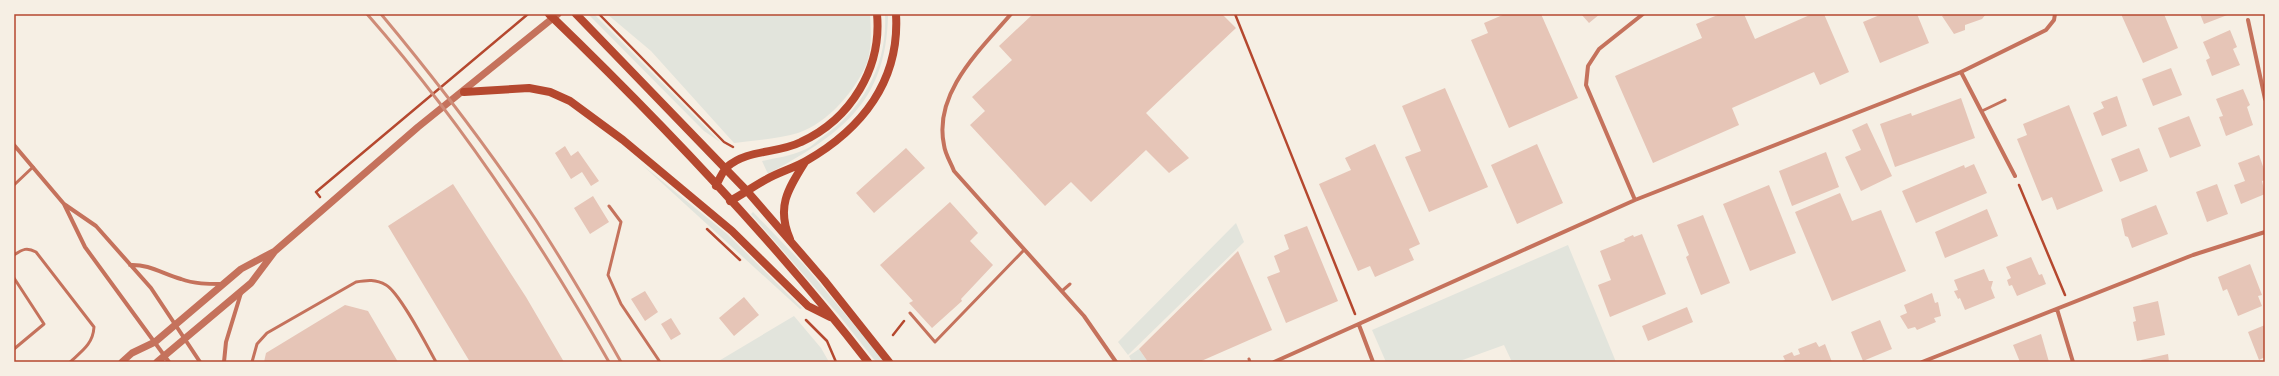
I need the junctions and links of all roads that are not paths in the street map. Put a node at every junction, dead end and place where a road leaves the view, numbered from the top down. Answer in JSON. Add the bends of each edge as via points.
{"nodes":[{"id":1,"x":549,"y":14,"type":"edge"},
{"id":2,"x":558,"y":14,"type":"edge"},
{"id":3,"x":576,"y":14,"type":"edge"},
{"id":4,"x":877,"y":14,"type":"edge"},
{"id":5,"x":896,"y":14,"type":"edge"},
{"id":6,"x":1010,"y":14,"type":"edge"},
{"id":7,"x":1643,"y":14,"type":"edge"},
{"id":8,"x":2055,"y":14,"type":"edge"},
{"id":9,"x":2248,"y":20,"type":"dead end"},
{"id":10,"x":1961,"y":72,"type":"junction"},
{"id":11,"x":464,"y":92,"type":"junction"},
{"id":12,"x":2265,"y":99,"type":"edge"},
{"id":13,"x":2005,"y":100,"type":"dead end"},
{"id":14,"x":1982,"y":111,"type":"junction"},
{"id":15,"x":14,"y":145,"type":"edge"},
{"id":16,"x":805,"y":162,"type":"junction"},
{"id":17,"x":33,"y":167,"type":"junction"},
{"id":18,"x":726,"y":168,"type":"junction"},
{"id":19,"x":2015,"y":176,"type":"road end"},
{"id":20,"x":14,"y":185,"type":"edge"},
{"id":21,"x":716,"y":186,"type":"junction"},
{"id":22,"x":748,"y":192,"type":"junction"},
{"id":23,"x":1634,"y":200,"type":"junction"},
{"id":24,"x":730,"y":201,"type":"junction"},
{"id":25,"x":64,"y":204,"type":"junction"},
{"id":26,"x":610,"y":206,"type":"dead end"},
{"id":27,"x":2265,"y":232,"type":"edge"},
{"id":28,"x":797,"y":250,"type":"junction"},
{"id":29,"x":1024,"y":250,"type":"junction"},
{"id":30,"x":275,"y":251,"type":"junction"},
{"id":31,"x":14,"y":255,"type":"edge"},
{"id":32,"x":130,"y":264,"type":"junction"},
{"id":33,"x":14,"y":278,"type":"edge"},
{"id":34,"x":224,"y":284,"type":"junction"},
{"id":35,"x":1070,"y":284,"type":"dead end"},
{"id":36,"x":1062,"y":291,"type":"junction"},
{"id":37,"x":241,"y":292,"type":"junction"},
{"id":38,"x":2057,"y":309,"type":"junction"},
{"id":39,"x":910,"y":313,"type":"road end"},
{"id":40,"x":835,"y":319,"type":"junction"},
{"id":41,"x":175,"y":325,"type":"junction"},
{"id":42,"x":1359,"y":325,"type":"junction"},
{"id":43,"x":185,"y":340,"type":"junction"},
{"id":44,"x":155,"y":342,"type":"junction"},
{"id":45,"x":14,"y":349,"type":"edge"},
{"id":46,"x":164,"y":356,"type":"junction"},
{"id":47,"x":70,"y":362,"type":"edge"},
{"id":48,"x":122,"y":362,"type":"edge"},
{"id":49,"x":157,"y":362,"type":"edge"},
{"id":50,"x":169,"y":362,"type":"edge"},
{"id":51,"x":200,"y":362,"type":"edge"},
{"id":52,"x":224,"y":362,"type":"edge"},
{"id":53,"x":252,"y":362,"type":"edge"},
{"id":54,"x":436,"y":362,"type":"edge"},
{"id":55,"x":660,"y":362,"type":"edge"},
{"id":56,"x":868,"y":362,"type":"edge"},
{"id":57,"x":889,"y":362,"type":"edge"},
{"id":58,"x":1116,"y":362,"type":"edge"},
{"id":59,"x":1274,"y":362,"type":"edge"},
{"id":60,"x":1373,"y":362,"type":"edge"},
{"id":61,"x":1922,"y":362,"type":"edge"},
{"id":62,"x":2073,"y":362,"type":"edge"}],
"edges":[{"from":1,"to":21,"type":"main road","via":[[659,123]]},
{"from":2,"to":11,"type":"street"},
{"from":3,"to":18,"type":"main road"},
{"from":4,"to":18,"type":"main road","via":[[878,38],[873,64],[859,92],[844,111],[827,127],[802,142],[779,151],[747,155]]},
{"from":5,"to":16,"type":"main road","via":[[895,48],[882,89],[857,120]]},
{"from":6,"to":29,"type":"street","via":[[966,67],[951,93],[942,123],[944,146],[954,171]]},
{"from":7,"to":23,"type":"street","via":[[1599,49],[1588,66],[1586,85]]},
{"from":8,"to":10,"type":"street","via":[[2054,20],[2046,30]]},
{"from":9,"to":12,"type":"street"},
{"from":10,"to":14,"type":"street"},
{"from":10,"to":23,"type":"street"},
{"from":11,"to":30,"type":"street","via":[[418,128]]},
{"from":11,"to":40,"type":"main road","via":[[529,88],[550,92],[570,101],[732,231],[808,306]]},
{"from":13,"to":14,"type":"lane"},
{"from":14,"to":19,"type":"street"},
{"from":15,"to":17,"type":"street"},
{"from":16,"to":22,"type":"main road","via":[[768,179]]},
{"from":16,"to":28,"type":"main road","via":[[786,196],[784,211],[784,222]]},
{"from":17,"to":20,"type":"lane"},
{"from":17,"to":25,"type":"street"},
{"from":18,"to":21,"type":"main road"},
{"from":18,"to":22,"type":"main road"},
{"from":21,"to":24,"type":"main road"},
{"from":22,"to":24,"type":"main road"},
{"from":22,"to":28,"type":"main road"},
{"from":23,"to":42,"type":"street"},
{"from":24,"to":40,"type":"main road","via":[[788,263]]},
{"from":25,"to":32,"type":"street","via":[[96,226]]},
{"from":25,"to":44,"type":"street","via":[[85,247]]},
{"from":26,"to":55,"type":"lane","via":[[621,222],[608,275],[621,304]]},
{"from":27,"to":38,"type":"street","via":[[2193,255]]},
{"from":28,"to":57,"type":"main road","via":[[868,333]]},
{"from":29,"to":36,"type":"street"},
{"from":29,"to":39,"type":"lane","via":[[935,342]]},
{"from":30,"to":34,"type":"street","via":[[241,269]]},
{"from":30,"to":37,"type":"street"},
{"from":31,"to":47,"type":"lane","via":[[22,249],[36,252],[94,327],[89,345]]},
{"from":32,"to":34,"type":"street","via":[[144,264],[201,284]]},
{"from":32,"to":41,"type":"street","via":[[151,288]]},
{"from":33,"to":45,"type":"lane","via":[[44,324]]},
{"from":34,"to":41,"type":"street"},
{"from":35,"to":36,"type":"lane"},
{"from":36,"to":58,"type":"street","via":[[1084,316]]},
{"from":37,"to":43,"type":"street"},
{"from":37,"to":52,"type":"street","via":[[226,342]]},
{"from":38,"to":61,"type":"street"},
{"from":38,"to":62,"type":"street"},
{"from":40,"to":56,"type":"main road"},
{"from":41,"to":43,"type":"street"},
{"from":41,"to":44,"type":"street"},
{"from":42,"to":59,"type":"street"},
{"from":42,"to":60,"type":"street"},
{"from":43,"to":46,"type":"street"},
{"from":43,"to":51,"type":"street"},
{"from":44,"to":46,"type":"street"},
{"from":44,"to":48,"type":"street","via":[[132,353]]},
{"from":46,"to":49,"type":"street"},
{"from":46,"to":50,"type":"street"},
{"from":53,"to":54,"type":"lane","via":[[257,344],[267,333],[356,282],[371,280],[387,285],[399,299]]}]}
